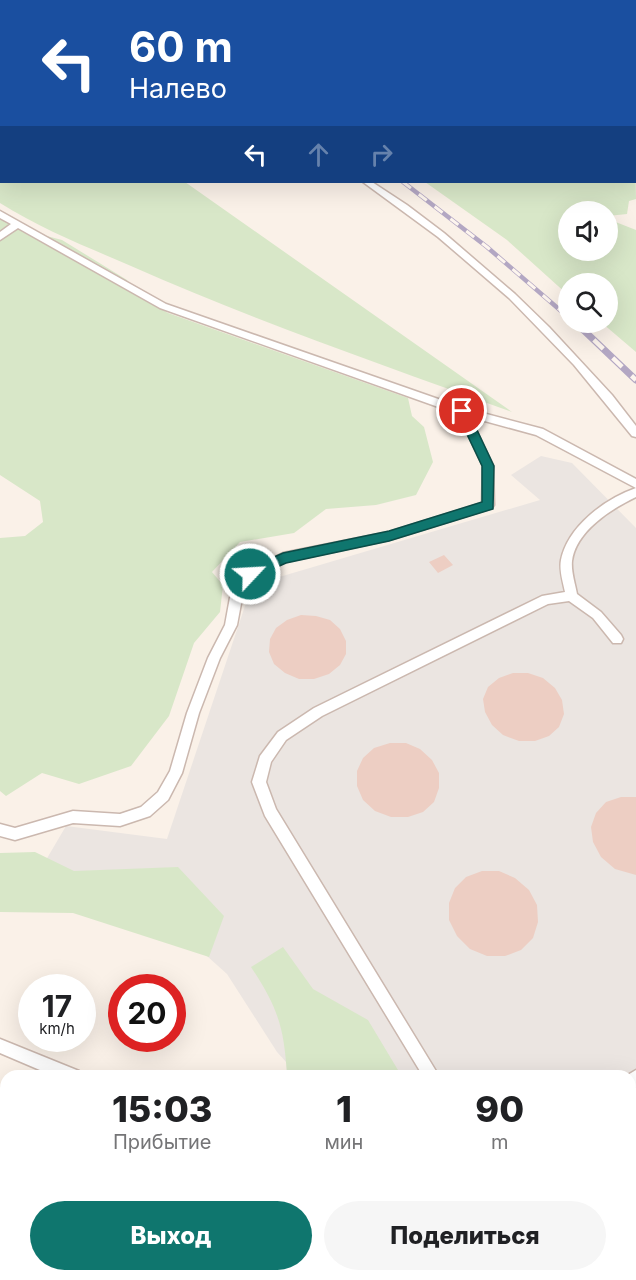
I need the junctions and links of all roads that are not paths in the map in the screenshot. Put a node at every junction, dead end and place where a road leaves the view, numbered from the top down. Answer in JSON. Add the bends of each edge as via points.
{"nodes":[{"id":1,"x":368,"y":183,"type":"edge"},
{"id":2,"x":0,"y":214,"type":"edge"},
{"id":3,"x":17,"y":224,"type":"junction"},
{"id":4,"x":0,"y":237,"type":"edge"},
{"id":5,"x":462,"y":411,"type":"junction"},
{"id":6,"x":636,"y":433,"type":"edge"},
{"id":7,"x":636,"y":484,"type":"edge"},
{"id":8,"x":636,"y":492,"type":"edge"},
{"id":9,"x":571,"y":596,"type":"junction"},
{"id":10,"x":617,"y":639,"type":"dead end"},
{"id":11,"x":0,"y":830,"type":"edge"},
{"id":12,"x":0,"y":1047,"type":"edge"},
{"id":13,"x":59,"y":1070,"type":"edge"},
{"id":14,"x":428,"y":1070,"type":"edge"}],
"edges":[{"from":1,"to":6,"type":"lane","via":[[472,260],[553,338]]},
{"from":2,"to":3,"type":"lane"},
{"from":3,"to":4,"type":"lane"},
{"from":3,"to":5,"type":"lane","via":[[163,306]]},
{"from":5,"to":7,"type":"lane","via":[[539,432]]},
{"from":5,"to":11,"type":"lane","via":[[488,466],[488,505],[389,536],[283,558],[250,574],[237,592],[231,625],[210,669],[176,772],[163,796],[145,812],[120,820],[73,817],[15,834]]},
{"from":8,"to":9,"type":"lane","via":[[603,510],[579,535],[567,561]]},
{"from":9,"to":10,"type":"lane","via":[[597,615]]},
{"from":9,"to":14,"type":"lane","via":[[546,599],[318,712],[282,736],[265,760],[259,782],[270,812]]},
{"from":12,"to":13,"type":"lane"}]}
